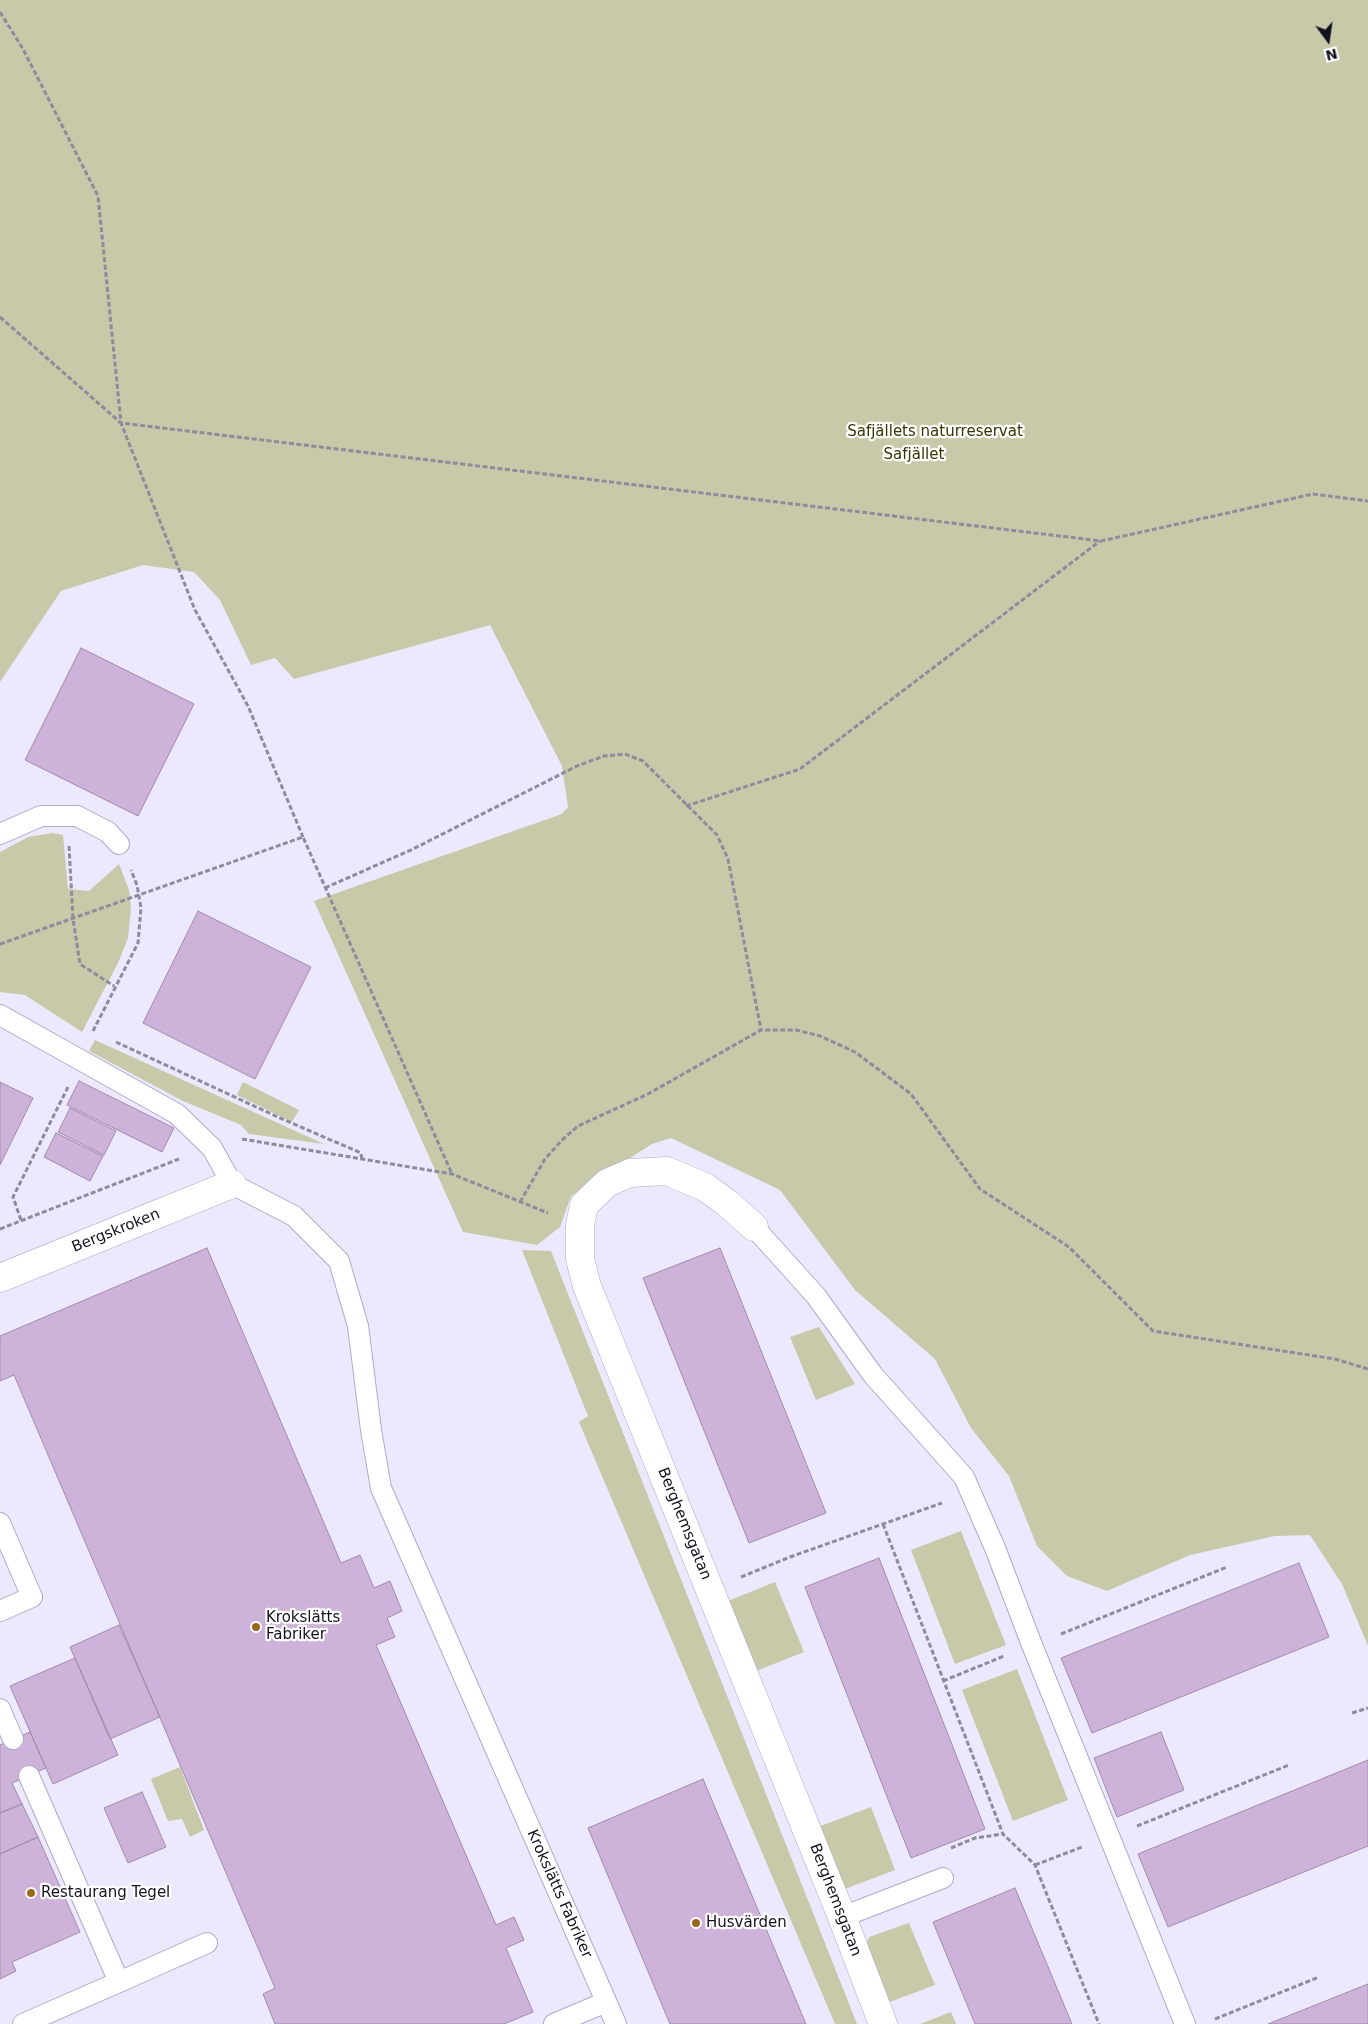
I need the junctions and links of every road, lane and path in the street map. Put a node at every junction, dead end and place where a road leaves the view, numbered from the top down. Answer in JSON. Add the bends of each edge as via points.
{"nodes":[{"id":1,"x":0,"y":12,"type":"edge"},
{"id":2,"x":0,"y":317,"type":"edge"},
{"id":3,"x":122,"y":423,"type":"junction"},
{"id":4,"x":1368,"y":501,"type":"edge"},
{"id":5,"x":1101,"y":541,"type":"junction"},
{"id":6,"x":686,"y":806,"type":"junction"},
{"id":7,"x":67,"y":817,"type":"junction"},
{"id":8,"x":0,"y":834,"type":"edge"},
{"id":9,"x":302,"y":837,"type":"junction"},
{"id":10,"x":120,"y":844,"type":"dead end"},
{"id":11,"x":137,"y":885,"type":"dead end"},
{"id":12,"x":325,"y":888,"type":"junction"},
{"id":13,"x":138,"y":895,"type":"junction"},
{"id":14,"x":73,"y":918,"type":"junction"},
{"id":15,"x":0,"y":944,"type":"edge"},
{"id":16,"x":114,"y":986,"type":"junction"},
{"id":17,"x":0,"y":1015,"type":"edge"},
{"id":18,"x":761,"y":1030,"type":"junction"},
{"id":19,"x":92,"y":1031,"type":"junction"},
{"id":20,"x":101,"y":1036,"type":"dead end"},
{"id":21,"x":110,"y":1040,"type":"dead end"},
{"id":22,"x":79,"y":1060,"type":"junction"},
{"id":23,"x":60,"y":1102,"type":"dead end"},
{"id":24,"x":212,"y":1148,"type":"junction"},
{"id":25,"x":362,"y":1161,"type":"junction"},
{"id":26,"x":452,"y":1174,"type":"junction"},
{"id":27,"x":232,"y":1184,"type":"junction"},
{"id":28,"x":21,"y":1220,"type":"junction"},
{"id":29,"x":754,"y":1227,"type":"joint"},
{"id":30,"x":0,"y":1229,"type":"edge"},
{"id":31,"x":0,"y":1278,"type":"edge"},
{"id":32,"x":1368,"y":1369,"type":"edge"},
{"id":33,"x":971,"y":1492,"type":"junction"},
{"id":34,"x":0,"y":1523,"type":"edge"},
{"id":35,"x":883,"y":1524,"type":"junction"},
{"id":36,"x":1227,"y":1567,"type":"dead end"},
{"id":37,"x":710,"y":1590,"type":"junction"},
{"id":38,"x":0,"y":1611,"type":"edge"},
{"id":39,"x":1032,"y":1645,"type":"junction"},
{"id":40,"x":942,"y":1681,"type":"junction"},
{"id":41,"x":1368,"y":1708,"type":"edge"},
{"id":42,"x":0,"y":1709,"type":"edge"},
{"id":43,"x":1352,"y":1713,"type":"dead end"},
{"id":44,"x":13,"y":1739,"type":"dead end"},
{"id":45,"x":1290,"y":1765,"type":"dead end"},
{"id":46,"x":29,"y":1776,"type":"dead end"},
{"id":47,"x":1003,"y":1834,"type":"junction"},
{"id":48,"x":1109,"y":1837,"type":"junction"},
{"id":49,"x":975,"y":1838,"type":"dead end"},
{"id":50,"x":1035,"y":1865,"type":"junction"},
{"id":51,"x":943,"y":1878,"type":"dead end"},
{"id":52,"x":842,"y":1916,"type":"junction"},
{"id":53,"x":207,"y":1943,"type":"dead end"},
{"id":54,"x":1319,"y":1978,"type":"dead end"},
{"id":55,"x":119,"y":1982,"type":"junction"},
{"id":56,"x":606,"y":2002,"type":"junction"},
{"id":57,"x":1210,"y":2020,"type":"dead end"},
{"id":58,"x":23,"y":2024,"type":"edge"},
{"id":59,"x":554,"y":2024,"type":"edge"},
{"id":60,"x":616,"y":2024,"type":"edge"},
{"id":61,"x":883,"y":2024,"type":"edge"},
{"id":62,"x":1099,"y":2024,"type":"edge"},
{"id":63,"x":1185,"y":2024,"type":"edge"}],
"edges":[{"from":1,"to":3,"type":"path","via":[[23,49],[98,196]]},
{"from":2,"to":3,"type":"path"},
{"from":3,"to":5,"type":"path"},
{"from":3,"to":9,"type":"path","via":[[195,610],[248,706]]},
{"from":4,"to":5,"type":"path","via":[[1314,494]]},
{"from":5,"to":6,"type":"path","via":[[800,769]]},
{"from":6,"to":12,"type":"path","via":[[643,761],[625,754],[604,756],[577,766],[412,849]]},
{"from":6,"to":18,"type":"path","via":[[717,835],[728,859]]},
{"from":7,"to":8,"type":"lane","via":[[41,816]]},
{"from":7,"to":10,"type":"lane","via":[[77,816],[93,823]]},
{"from":7,"to":14,"type":"path"},
{"from":9,"to":12,"type":"path"},
{"from":9,"to":13,"type":"path"},
{"from":11,"to":13,"type":"path"},
{"from":12,"to":26,"type":"path"},
{"from":13,"to":14,"type":"path"},
{"from":13,"to":16,"type":"path","via":[[141,908],[138,943]]},
{"from":14,"to":15,"type":"path"},
{"from":14,"to":16,"type":"path","via":[[80,964]]},
{"from":16,"to":19,"type":"path"},
{"from":17,"to":22,"type":"lane"},
{"from":18,"to":26,"type":"path","via":[[648,1094],[578,1126],[545,1159],[520,1202]]},
{"from":18,"to":32,"type":"path","via":[[796,1030],[820,1036],[855,1052],[911,1094],[980,1189],[1069,1247],[1153,1331],[1335,1360]]},
{"from":19,"to":20,"type":"path"},
{"from":19,"to":22,"type":"path"},
{"from":21,"to":25,"type":"path","via":[[361,1153]]},
{"from":22,"to":24,"type":"lane","via":[[177,1114]]},
{"from":23,"to":28,"type":"path","via":[[13,1197]]},
{"from":24,"to":25,"type":"path","via":[[241,1139]]},
{"from":24,"to":27,"type":"lane"},
{"from":24,"to":28,"type":"path"},
{"from":25,"to":26,"type":"path"},
{"from":27,"to":31,"type":"street","name":"Bergskroken"},
{"from":27,"to":56,"type":"lane","name":"Krokslätts Fabriker","via":[[294,1216],[339,1261],[358,1326],[381,1488]]},
{"from":28,"to":30,"type":"path"},
{"from":29,"to":33,"type":"lane","via":[[816,1296],[873,1375],[964,1477]]},
{"from":29,"to":37,"type":"street","name":"Berghemsgatan","via":[[705,1187],[667,1171],[630,1173],[607,1183],[584,1205],[580,1225],[580,1259],[587,1286]]},
{"from":33,"to":35,"type":"path"},
{"from":33,"to":39,"type":"lane"},
{"from":34,"to":38,"type":"lane","via":[[32,1597]]},
{"from":35,"to":37,"type":"path"},
{"from":35,"to":40,"type":"path"},
{"from":36,"to":39,"type":"path"},
{"from":37,"to":52,"type":"street","name":"Berghemsgatan"},
{"from":39,"to":40,"type":"path"},
{"from":39,"to":48,"type":"lane"},
{"from":40,"to":47,"type":"path"},
{"from":41,"to":43,"type":"path"},
{"from":42,"to":44,"type":"lane"},
{"from":45,"to":48,"type":"path"},
{"from":46,"to":55,"type":"lane"},
{"from":47,"to":49,"type":"path"},
{"from":47,"to":50,"type":"path"},
{"from":48,"to":50,"type":"path"},
{"from":48,"to":63,"type":"lane"},
{"from":50,"to":62,"type":"path"},
{"from":51,"to":52,"type":"lane"},
{"from":52,"to":61,"type":"street","name":"Berghemsgatan"},
{"from":53,"to":55,"type":"lane"},
{"from":54,"to":57,"type":"path"},
{"from":55,"to":58,"type":"lane"},
{"from":56,"to":59,"type":"lane"},
{"from":56,"to":60,"type":"lane","name":"Krokslätts Fabriker"}]}
